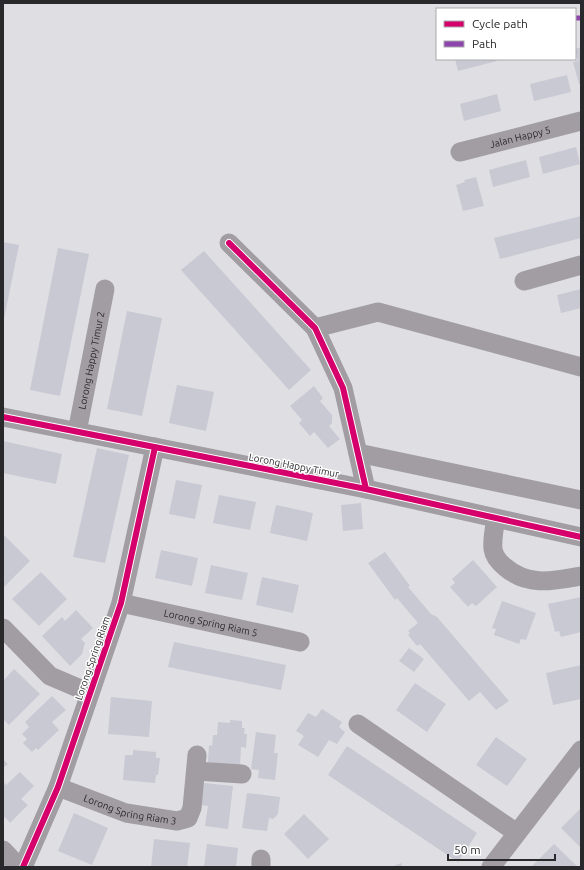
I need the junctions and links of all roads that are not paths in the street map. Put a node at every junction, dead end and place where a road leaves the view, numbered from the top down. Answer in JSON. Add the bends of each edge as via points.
{"nodes":[{"id":1,"x":581,"y":121,"type":"edge"},
{"id":2,"x":460,"y":152,"type":"dead end"},
{"id":3,"x":229,"y":243,"type":"dead end"},
{"id":4,"x":581,"y":265,"type":"edge"},
{"id":5,"x":524,"y":281,"type":"dead end"},
{"id":6,"x":105,"y":289,"type":"dead end"},
{"id":7,"x":315,"y":328,"type":"junction"},
{"id":8,"x":581,"y":367,"type":"edge"},
{"id":9,"x":3,"y":417,"type":"edge"},
{"id":10,"x":77,"y":432,"type":"junction"},
{"id":11,"x":155,"y":447,"type":"junction"},
{"id":12,"x":358,"y":453,"type":"junction"},
{"id":13,"x":366,"y":489,"type":"junction"},
{"id":14,"x":581,"y":500,"type":"edge"},
{"id":15,"x":496,"y":518,"type":"junction"},
{"id":16,"x":581,"y":537,"type":"edge"},
{"id":17,"x":581,"y":576,"type":"edge"},
{"id":18,"x":121,"y":603,"type":"junction"},
{"id":19,"x":3,"y":628,"type":"edge"},
{"id":20,"x":300,"y":642,"type":"dead end"},
{"id":21,"x":90,"y":693,"type":"junction"},
{"id":22,"x":358,"y":724,"type":"dead end"},
{"id":23,"x":579,"y":752,"type":"edge"},
{"id":24,"x":242,"y":774,"type":"dead end"},
{"id":25,"x":58,"y":787,"type":"junction"},
{"id":26,"x":518,"y":833,"type":"junction"},
{"id":27,"x":3,"y":850,"type":"edge"},
{"id":28,"x":19,"y":867,"type":"edge"},
{"id":29,"x":23,"y":867,"type":"edge"},
{"id":30,"x":491,"y":867,"type":"edge"}],
"edges":[{"from":1,"to":2,"type":"street","name":"Jalan Happy 5"},
{"from":3,"to":7,"type":"street"},
{"from":4,"to":5,"type":"street"},
{"from":6,"to":10,"type":"street","name":"Lorong Happy Timur 2"},
{"from":7,"to":8,"type":"street","via":[[378,312]]},
{"from":7,"to":12,"type":"street","via":[[343,388]]},
{"from":9,"to":10,"type":"street","name":"Lorong Happy Timur"},
{"from":10,"to":11,"type":"street","name":"Lorong Happy Timur"},
{"from":11,"to":13,"type":"street","name":"Lorong Happy Timur"},
{"from":11,"to":18,"type":"street","name":"Lorong Spring Riam"},
{"from":12,"to":13,"type":"street"},
{"from":12,"to":14,"type":"street"},
{"from":13,"to":15,"type":"street","name":"Lorong Happy Timur"},
{"from":15,"to":16,"type":"street","name":"Lorong Happy Timur"},
{"from":15,"to":17,"type":"street","via":[[493,551],[500,563],[514,574],[535,581],[552,582]]},
{"from":18,"to":20,"type":"street","name":"Lorong Spring Riam 5"},
{"from":18,"to":21,"type":"street","name":"Lorong Spring Riam"},
{"from":19,"to":21,"type":"street","via":[[50,676]]},
{"from":21,"to":25,"type":"street","name":"Lorong Spring Riam"},
{"from":22,"to":26,"type":"street"},
{"from":23,"to":26,"type":"street"},
{"from":24,"to":25,"type":"street","name":"Lorong Spring Riam 3","via":[[196,763],[192,808],[188,818],[177,821],[126,813]]},
{"from":25,"to":29,"type":"street","name":"Lorong Spring Riam"},
{"from":26,"to":30,"type":"street"},
{"from":27,"to":28,"type":"street"}]}
